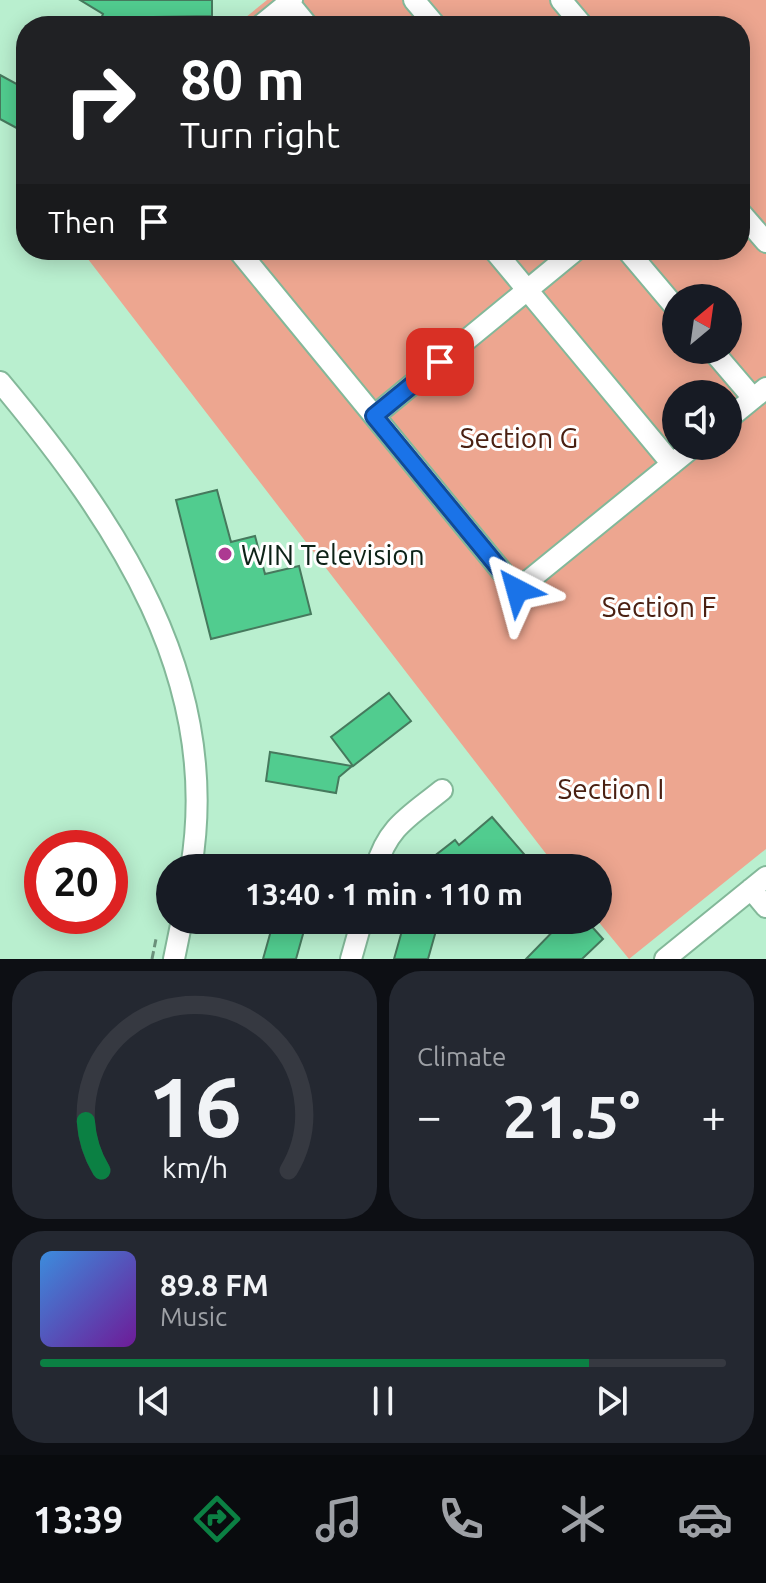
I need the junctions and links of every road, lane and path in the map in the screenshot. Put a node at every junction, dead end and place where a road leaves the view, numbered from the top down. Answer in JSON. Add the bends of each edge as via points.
{"nodes":[{"id":1,"x":414,"y":0,"type":"edge"},
{"id":2,"x":561,"y":0,"type":"edge"},
{"id":3,"x":290,"y":2,"type":"edge"},
{"id":4,"x":272,"y":16,"type":"edge"},
{"id":5,"x":428,"y":16,"type":"edge"},
{"id":6,"x":575,"y":16,"type":"edge"},
{"id":7,"x":750,"y":224,"type":"edge"},
{"id":8,"x":766,"y":242,"type":"edge"},
{"id":9,"x":246,"y":260,"type":"edge"},
{"id":10,"x":502,"y":260,"type":"edge"},
{"id":11,"x":564,"y":260,"type":"edge"},
{"id":12,"x":635,"y":260,"type":"edge"},
{"id":13,"x":527,"y":290,"type":"junction"},
{"id":14,"x":662,"y":291,"type":"edge"},
{"id":15,"x":728,"y":364,"type":"edge"},
{"id":16,"x":0,"y":382,"type":"edge"},
{"id":17,"x":760,"y":393,"type":"edge"},
{"id":18,"x":742,"y":408,"type":"edge"},
{"id":19,"x":374,"y":416,"type":"junction"},
{"id":20,"x":677,"y":460,"type":"edge"},
{"id":21,"x":672,"y":464,"type":"junction"},
{"id":22,"x":442,"y":790,"type":"dead end"},
{"id":23,"x":193,"y":854,"type":"edge"},
{"id":24,"x":379,"y":854,"type":"edge"},
{"id":25,"x":758,"y":883,"type":"edge"},
{"id":26,"x":766,"y":907,"type":"edge"},
{"id":27,"x":179,"y":934,"type":"edge"},
{"id":28,"x":358,"y":934,"type":"edge"},
{"id":29,"x":174,"y":959,"type":"edge"},
{"id":30,"x":351,"y":959,"type":"edge"},
{"id":31,"x":665,"y":959,"type":"edge"}],
"edges":[{"from":1,"to":5,"type":"street"},
{"from":2,"to":6,"type":"street"},
{"from":3,"to":4,"type":"street"},
{"from":7,"to":8,"type":"street"},
{"from":9,"to":19,"type":"street"},
{"from":10,"to":13,"type":"street"},
{"from":11,"to":13,"type":"street"},
{"from":12,"to":14,"type":"street"},
{"from":13,"to":19,"type":"street"},
{"from":13,"to":21,"type":"street"},
{"from":15,"to":17,"type":"street"},
{"from":16,"to":23,"type":"street","via":[[129,561],[167,638],[189,709],[197,826]]},
{"from":17,"to":18,"type":"street"},
{"from":19,"to":21,"type":"street","via":[[517,590]]},
{"from":20,"to":21,"type":"street"},
{"from":22,"to":24,"type":"street","via":[[391,832]]},
{"from":25,"to":26,"type":"street"},
{"from":25,"to":31,"type":"street"},
{"from":27,"to":29,"type":"street"},
{"from":28,"to":30,"type":"street"}]}
